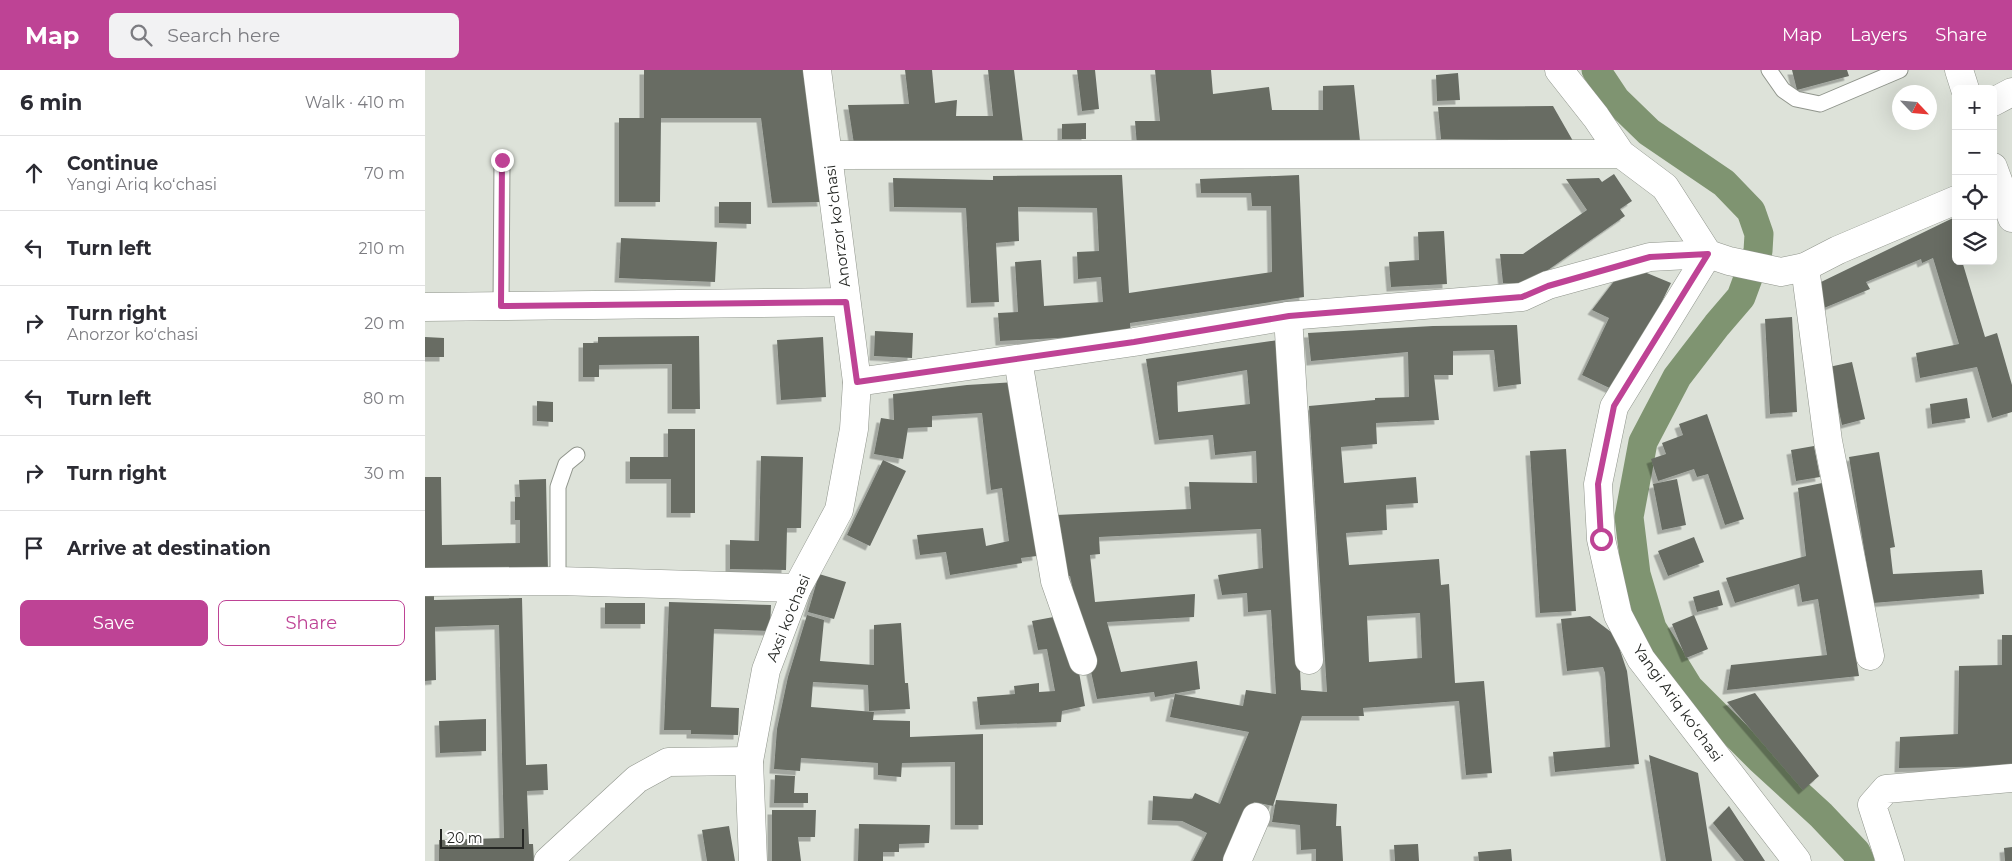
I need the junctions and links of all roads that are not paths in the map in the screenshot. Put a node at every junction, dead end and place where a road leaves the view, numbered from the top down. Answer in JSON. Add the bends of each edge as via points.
{"nodes":[{"id":1,"x":817,"y":70,"type":"edge"},
{"id":2,"x":1559,"y":70,"type":"edge"},
{"id":3,"x":1769,"y":70,"type":"edge"},
{"id":4,"x":1900,"y":70,"type":"edge"},
{"id":5,"x":1959,"y":70,"type":"edge"},
{"id":6,"x":1964,"y":85,"type":"edge"},
{"id":7,"x":2012,"y":92,"type":"edge"},
{"id":8,"x":1997,"y":100,"type":"edge"},
{"id":9,"x":1621,"y":154,"type":"junction"},
{"id":10,"x":828,"y":155,"type":"junction"},
{"id":11,"x":502,"y":160,"type":"dead end"},
{"id":12,"x":1997,"y":182,"type":"edge"},
{"id":13,"x":1952,"y":202,"type":"edge"},
{"id":14,"x":2012,"y":218,"type":"edge"},
{"id":15,"x":1719,"y":258,"type":"junction"},
{"id":16,"x":1793,"y":270,"type":"junction"},
{"id":17,"x":846,"y":302,"type":"junction"},
{"id":18,"x":501,"y":306,"type":"junction"},
{"id":19,"x":425,"y":307,"type":"edge"},
{"id":20,"x":1289,"y":316,"type":"junction"},
{"id":21,"x":1018,"y":360,"type":"junction"},
{"id":22,"x":857,"y":382,"type":"junction"},
{"id":23,"x":577,"y":455,"type":"dead end"},
{"id":24,"x":558,"y":581,"type":"junction"},
{"id":25,"x":425,"y":582,"type":"edge"},
{"id":26,"x":797,"y":588,"type":"junction"},
{"id":27,"x":1870,"y":656,"type":"dead end"},
{"id":28,"x":1309,"y":660,"type":"dead end"},
{"id":29,"x":1083,"y":661,"type":"dead end"},
{"id":30,"x":749,"y":761,"type":"junction"},
{"id":31,"x":2012,"y":778,"type":"edge"},
{"id":32,"x":1256,"y":817,"type":"dead end"},
{"id":33,"x":548,"y":861,"type":"edge"},
{"id":34,"x":753,"y":861,"type":"edge"},
{"id":35,"x":1237,"y":861,"type":"edge"},
{"id":36,"x":1797,"y":861,"type":"edge"},
{"id":37,"x":1890,"y":861,"type":"edge"}],
"edges":[{"from":1,"to":10,"type":"street","name":"Anorzor koʻchasi"},
{"from":2,"to":9,"type":"street"},
{"from":3,"to":4,"type":"lane","via":[[1783,90],[1796,100],[1820,104]]},
{"from":5,"to":6,"type":"street"},
{"from":7,"to":8,"type":"street"},
{"from":9,"to":10,"type":"street"},
{"from":9,"to":15,"type":"street","via":[[1665,187]]},
{"from":10,"to":17,"type":"street","name":"Anorzor koʻchasi"},
{"from":11,"to":18,"type":"lane"},
{"from":12,"to":14,"type":"street"},
{"from":13,"to":16,"type":"street"},
{"from":15,"to":16,"type":"street"},
{"from":15,"to":20,"type":"street","via":[[1650,257],[1548,286],[1522,297]]},
{"from":15,"to":36,"type":"street","name":"Yangi Ariq koʻchasi","via":[[1614,406],[1598,484],[1601,539],[1618,616],[1641,659]]},
{"from":16,"to":27,"type":"street"},
{"from":17,"to":18,"type":"street"},
{"from":17,"to":22,"type":"street","name":"Anorzor koʻchasi"},
{"from":18,"to":19,"type":"street"},
{"from":20,"to":21,"type":"street"},
{"from":20,"to":28,"type":"street"},
{"from":21,"to":22,"type":"street"},
{"from":21,"to":29,"type":"street","via":[[1055,581]]},
{"from":22,"to":26,"type":"street","name":"Axsi ko'chasi","via":[[854,429],[839,510]]},
{"from":23,"to":24,"type":"lane","via":[[566,464],[558,487]]},
{"from":24,"to":25,"type":"street"},
{"from":24,"to":26,"type":"street"},
{"from":26,"to":30,"type":"street","name":"Axsi ko'chasi","via":[[766,670]]},
{"from":30,"to":33,"type":"street","via":[[668,762],[637,779]]},
{"from":30,"to":34,"type":"street","name":"Axsi ko'chasi"},
{"from":31,"to":37,"type":"street","via":[[1886,788],[1872,805]]},
{"from":32,"to":35,"type":"street"}]}
